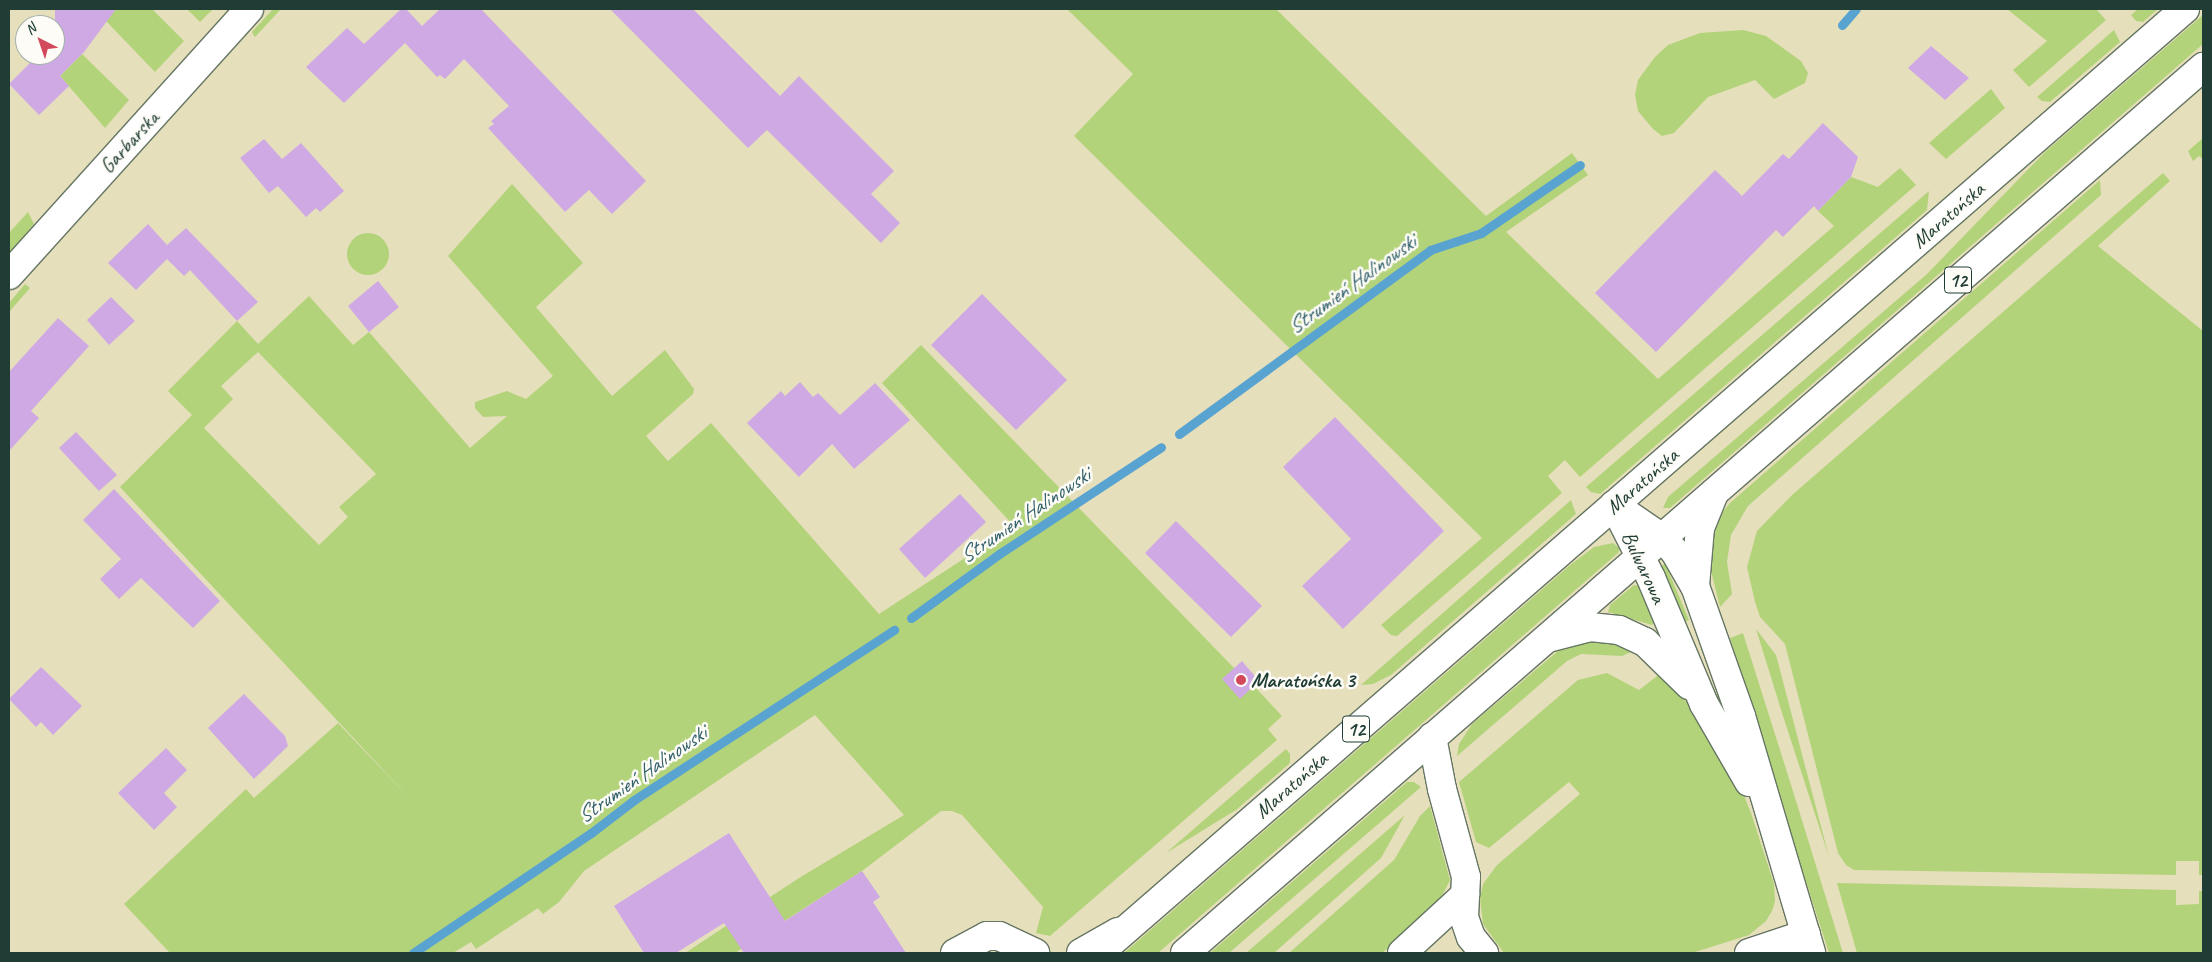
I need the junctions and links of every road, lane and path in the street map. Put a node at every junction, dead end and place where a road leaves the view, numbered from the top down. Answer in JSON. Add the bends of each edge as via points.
{"nodes":[{"id":1,"x":249,"y":9,"type":"edge"},
{"id":2,"x":2185,"y":9,"type":"edge"},
{"id":3,"x":2203,"y":67,"type":"edge"},
{"id":4,"x":9,"y":275,"type":"edge"},
{"id":5,"x":1714,"y":493,"type":"junction"},
{"id":6,"x":1614,"y":505,"type":"junction"},
{"id":7,"x":1662,"y":538,"type":"junction"},
{"id":8,"x":1641,"y":556,"type":"junction"},
{"id":9,"x":1696,"y":586,"type":"junction"},
{"id":10,"x":1548,"y":638,"type":"junction"},
{"id":11,"x":1704,"y":704,"type":"junction"},
{"id":12,"x":1432,"y":738,"type":"junction"},
{"id":13,"x":1770,"y":818,"type":"junction"},
{"id":14,"x":1465,"y":895,"type":"junction"},
{"id":15,"x":1134,"y":922,"type":"junction"},
{"id":16,"x":1809,"y":944,"type":"edge"},
{"id":17,"x":955,"y":953,"type":"edge"},
{"id":18,"x":1035,"y":953,"type":"edge"},
{"id":19,"x":1081,"y":953,"type":"edge"},
{"id":20,"x":1099,"y":953,"type":"edge"},
{"id":21,"x":1185,"y":953,"type":"edge"},
{"id":22,"x":1402,"y":953,"type":"edge"},
{"id":23,"x":1484,"y":953,"type":"edge"},
{"id":24,"x":1749,"y":953,"type":"edge"}],
"edges":[{"from":1,"to":4,"type":"main road","name":"Garbarska"},
{"from":2,"to":6,"type":"main road","name":"Maratońska","number":"12"},
{"from":3,"to":5,"type":"main road","number":"12"},
{"from":5,"to":7,"type":"main road","number":"12"},
{"from":5,"to":9,"type":"main road","via":[[1700,528]]},
{"from":6,"to":7,"type":"main road","name":"Bulwarowa"},
{"from":6,"to":8,"type":"main road","name":"Bulwarowa"},
{"from":6,"to":15,"type":"main road","name":"Maratońska","number":"12"},
{"from":7,"to":8,"type":"main road","number":"12"},
{"from":7,"to":9,"type":"main road","name":"Bulwarowa","via":[[1675,552]]},
{"from":8,"to":10,"type":"main road","number":"12"},
{"from":8,"to":11,"type":"main road","name":"Bulwarowa"},
{"from":9,"to":13,"type":"main road","name":"Bulwarowa","via":[[1741,716]]},
{"from":10,"to":11,"type":"main road","via":[[1590,627],[1631,635],[1668,661]]},
{"from":10,"to":12,"type":"main road","number":"12"},
{"from":11,"to":13,"type":"main road","name":"Bulwarowa"},
{"from":12,"to":14,"type":"main road","via":[[1466,877]]},
{"from":12,"to":21,"type":"main road","number":"12"},
{"from":13,"to":16,"type":"main road","name":"Bulwarowa"},
{"from":14,"to":22,"type":"main road"},
{"from":14,"to":23,"type":"main road","via":[[1468,928]]},
{"from":15,"to":19,"type":"main road"},
{"from":15,"to":20,"type":"main road","name":"Maratońska","number":"12"},
{"from":16,"to":24,"type":"main road"},
{"from":17,"to":18,"type":"main road","via":[[986,936],[999,936]]}]}
